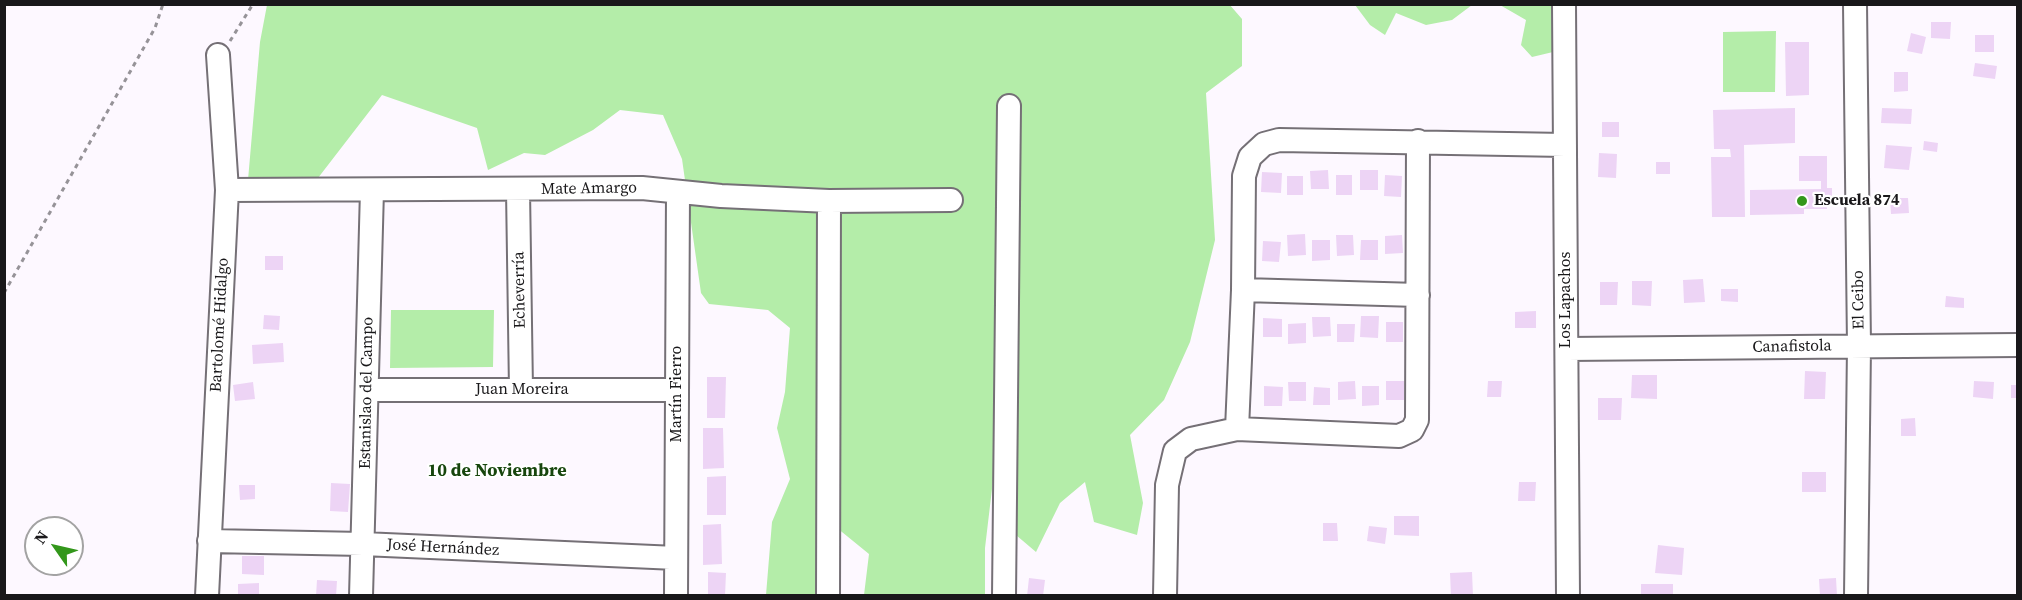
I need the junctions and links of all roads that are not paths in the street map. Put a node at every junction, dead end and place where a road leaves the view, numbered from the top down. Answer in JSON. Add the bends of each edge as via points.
{"nodes":[{"id":1,"x":1564,"y":4,"type":"edge"},
{"id":2,"x":1856,"y":4,"type":"edge"},
{"id":3,"x":218,"y":55,"type":"road end"},
{"id":4,"x":1009,"y":106,"type":"dead end"},
{"id":5,"x":1418,"y":141,"type":"junction"},
{"id":6,"x":1565,"y":145,"type":"junction"},
{"id":7,"x":227,"y":190,"type":"junction"},
{"id":8,"x":372,"y":190,"type":"junction"},
{"id":9,"x":518,"y":190,"type":"junction"},
{"id":10,"x":678,"y":192,"type":"junction"},
{"id":11,"x":951,"y":200,"type":"dead end"},
{"id":12,"x":829,"y":201,"type":"junction"},
{"id":13,"x":1243,"y":290,"type":"junction"},
{"id":14,"x":1418,"y":295,"type":"junction"},
{"id":15,"x":2018,"y":345,"type":"edge"},
{"id":16,"x":1859,"y":346,"type":"junction"},
{"id":17,"x":1567,"y":350,"type":"junction"},
{"id":18,"x":367,"y":390,"type":"junction"},
{"id":19,"x":521,"y":390,"type":"junction"},
{"id":20,"x":677,"y":390,"type":"junction"},
{"id":21,"x":1237,"y":429,"type":"junction"},
{"id":22,"x":209,"y":541,"type":"junction"},
{"id":23,"x":363,"y":544,"type":"junction"},
{"id":24,"x":676,"y":558,"type":"junction"},
{"id":25,"x":207,"y":596,"type":"edge"},
{"id":26,"x":361,"y":596,"type":"edge"},
{"id":27,"x":676,"y":596,"type":"edge"},
{"id":28,"x":828,"y":596,"type":"edge"},
{"id":29,"x":1004,"y":596,"type":"edge"},
{"id":30,"x":1165,"y":596,"type":"edge"},
{"id":31,"x":1568,"y":596,"type":"edge"},
{"id":32,"x":1856,"y":596,"type":"edge"}],
"edges":[{"from":1,"to":6,"type":"street","name":"Los Lapachos"},
{"from":2,"to":16,"type":"street","name":"El Ceibo"},
{"from":3,"to":7,"type":"street","name":"Bartolomé Hidalgo"},
{"from":4,"to":29,"type":"street"},
{"from":5,"to":6,"type":"street"},
{"from":5,"to":13,"type":"street","via":[[1279,140],[1264,144],[1250,157],[1244,176]]},
{"from":5,"to":14,"type":"street"},
{"from":6,"to":17,"type":"street","name":"Los Lapachos"},
{"from":7,"to":8,"type":"street","name":"Mate Amargo"},
{"from":7,"to":22,"type":"street","name":"Bartolomé Hidalgo"},
{"from":8,"to":9,"type":"street","name":"Mate Amargo"},
{"from":8,"to":18,"type":"street","name":"Estanislao del Campo"},
{"from":9,"to":10,"type":"street","name":"Mate Amargo","via":[[642,188]]},
{"from":9,"to":19,"type":"street","name":"Echeverría"},
{"from":10,"to":12,"type":"street","name":"Mate Amargo"},
{"from":10,"to":20,"type":"street","name":"Martín Fierro"},
{"from":11,"to":12,"type":"street","name":"Mate Amargo"},
{"from":12,"to":28,"type":"street"},
{"from":13,"to":14,"type":"street"},
{"from":13,"to":21,"type":"street"},
{"from":14,"to":21,"type":"street","via":[[1417,420],[1412,430],[1399,436]]},
{"from":15,"to":16,"type":"street","name":"Canafistola"},
{"from":16,"to":17,"type":"street","name":"Canafistola"},
{"from":16,"to":32,"type":"street","name":"El Ceibo"},
{"from":17,"to":31,"type":"street","name":"Los Lapachos"},
{"from":18,"to":19,"type":"street","name":"Juan Moreira"},
{"from":18,"to":23,"type":"street","name":"Estanislao del Campo"},
{"from":19,"to":20,"type":"street","name":"Juan Moreira"},
{"from":20,"to":24,"type":"street","name":"Martín Fierro"},
{"from":21,"to":30,"type":"street","via":[[1191,439],[1175,451],[1167,485]]},
{"from":22,"to":23,"type":"street","name":"José Hernández"},
{"from":22,"to":25,"type":"street","name":"Bartolomé Hidalgo"},
{"from":23,"to":24,"type":"street","name":"José Hernández"},
{"from":23,"to":26,"type":"street","name":"Estanislao del Campo"},
{"from":24,"to":27,"type":"street","name":"Martín Fierro"}]}
